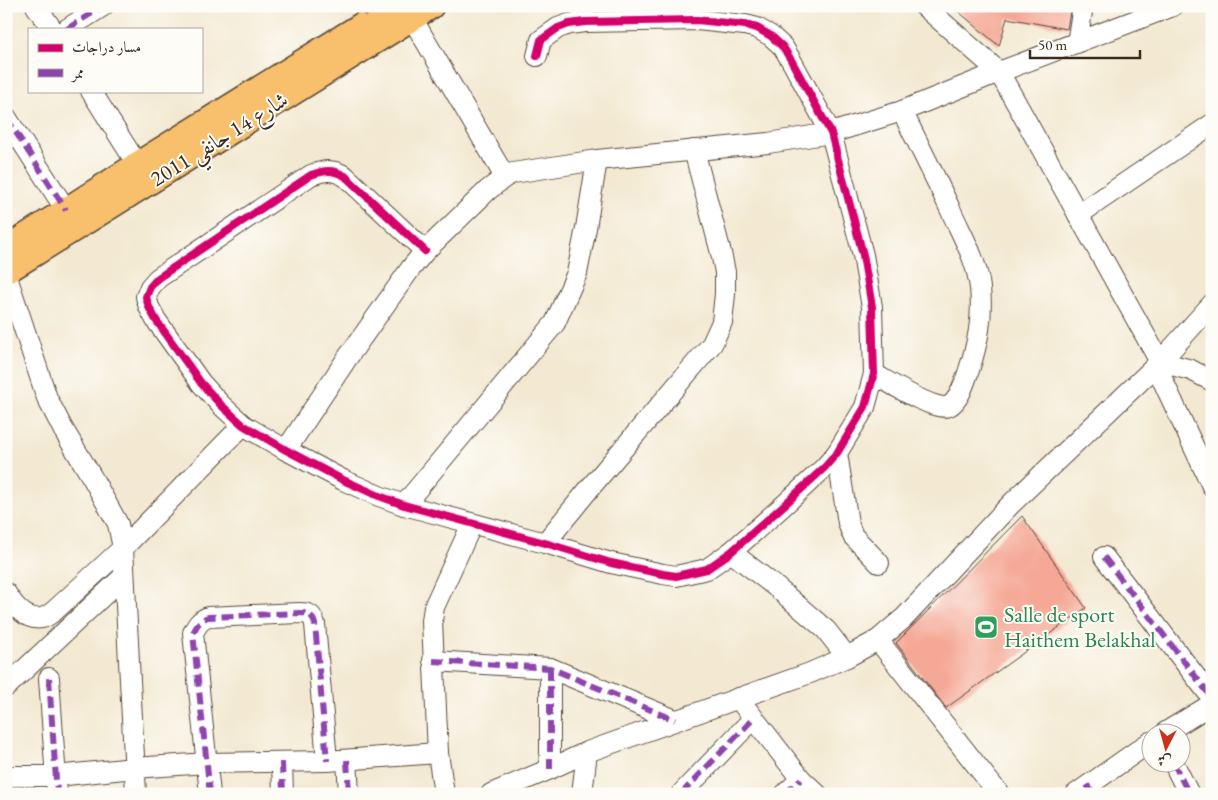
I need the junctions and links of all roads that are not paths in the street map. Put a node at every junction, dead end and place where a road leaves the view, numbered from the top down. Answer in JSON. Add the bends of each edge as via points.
{"nodes":[{"id":1,"x":36,"y":6,"type":"edge"},
{"id":2,"x":103,"y":6,"type":"edge"},
{"id":3,"x":924,"y":6,"type":"edge"},
{"id":4,"x":1083,"y":6,"type":"edge"},
{"id":5,"x":1173,"y":6,"type":"edge"},
{"id":6,"x":411,"y":9,"type":"edge"},
{"id":7,"x":1150,"y":11,"type":"edge"},
{"id":8,"x":366,"y":13,"type":"edge"},
{"id":9,"x":51,"y":28,"type":"edge"},
{"id":10,"x":70,"y":28,"type":"edge"},
{"id":11,"x":1077,"y":42,"type":"junction"},
{"id":12,"x":537,"y":56,"type":"dead end"},
{"id":13,"x":999,"y":72,"type":"junction"},
{"id":14,"x":92,"y":92,"type":"edge"},
{"id":15,"x":902,"y":111,"type":"junction"},
{"id":16,"x":6,"y":117,"type":"edge"},
{"id":17,"x":1212,"y":124,"type":"edge"},
{"id":18,"x":831,"y":133,"type":"junction"},
{"id":19,"x":694,"y":150,"type":"junction"},
{"id":20,"x":597,"y":160,"type":"junction"},
{"id":21,"x":143,"y":174,"type":"junction"},
{"id":22,"x":505,"y":177,"type":"junction"},
{"id":23,"x":66,"y":210,"type":"junction"},
{"id":24,"x":1078,"y":215,"type":"junction"},
{"id":25,"x":6,"y":249,"type":"edge"},
{"id":26,"x":425,"y":251,"type":"junction"},
{"id":27,"x":6,"y":272,"type":"edge"},
{"id":28,"x":1212,"y":304,"type":"edge"},
{"id":29,"x":1160,"y":362,"type":"junction"},
{"id":30,"x":874,"y":374,"type":"junction"},
{"id":31,"x":1212,"y":381,"type":"edge"},
{"id":32,"x":243,"y":424,"type":"junction"},
{"id":33,"x":286,"y":450,"type":"junction"},
{"id":34,"x":837,"y":453,"type":"junction"},
{"id":35,"x":1212,"y":486,"type":"edge"},
{"id":36,"x":404,"y":505,"type":"junction"},
{"id":37,"x":472,"y":524,"type":"junction"},
{"id":38,"x":545,"y":543,"type":"junction"},
{"id":39,"x":123,"y":548,"type":"junction"},
{"id":40,"x":731,"y":552,"type":"junction"},
{"id":41,"x":1104,"y":557,"type":"dead end"},
{"id":42,"x":879,"y":563,"type":"dead end"},
{"id":43,"x":124,"y":576,"type":"junction"},
{"id":44,"x":6,"y":593,"type":"edge"},
{"id":45,"x":878,"y":640,"type":"junction"},
{"id":46,"x":847,"y":657,"type":"junction"},
{"id":47,"x":433,"y":661,"type":"junction"},
{"id":48,"x":550,"y":668,"type":"junction"},
{"id":49,"x":49,"y":678,"type":"dead end"},
{"id":50,"x":6,"y":687,"type":"edge"},
{"id":51,"x":738,"y":698,"type":"junction"},
{"id":52,"x":1212,"y":698,"type":"edge"},
{"id":53,"x":1212,"y":704,"type":"edge"},
{"id":54,"x":753,"y":719,"type":"junction"},
{"id":55,"x":675,"y":720,"type":"junction"},
{"id":56,"x":1182,"y":722,"type":"edge"},
{"id":57,"x":1140,"y":750,"type":"edge"},
{"id":58,"x":587,"y":752,"type":"junction"},
{"id":59,"x":438,"y":753,"type":"junction"},
{"id":60,"x":347,"y":760,"type":"junction"},
{"id":61,"x":327,"y":761,"type":"junction"},
{"id":62,"x":282,"y":762,"type":"junction"},
{"id":63,"x":208,"y":763,"type":"junction"},
{"id":64,"x":134,"y":768,"type":"junction"},
{"id":65,"x":550,"y":769,"type":"junction"},
{"id":66,"x":1178,"y":772,"type":"edge"},
{"id":67,"x":6,"y":776,"type":"edge"},
{"id":68,"x":801,"y":779,"type":"junction"},
{"id":69,"x":57,"y":785,"type":"edge"},
{"id":70,"x":1085,"y":791,"type":"edge"},
{"id":71,"x":493,"y":793,"type":"edge"},
{"id":72,"x":136,"y":794,"type":"edge"},
{"id":73,"x":210,"y":794,"type":"edge"},
{"id":74,"x":283,"y":794,"type":"edge"},
{"id":75,"x":349,"y":794,"type":"edge"},
{"id":76,"x":444,"y":794,"type":"edge"},
{"id":77,"x":582,"y":794,"type":"edge"},
{"id":78,"x":681,"y":794,"type":"edge"},
{"id":79,"x":785,"y":794,"type":"edge"},
{"id":80,"x":817,"y":794,"type":"edge"},
{"id":81,"x":999,"y":794,"type":"edge"},
{"id":82,"x":1189,"y":794,"type":"edge"}],
"edges":[{"from":1,"to":9,"type":"street"},
{"from":2,"to":10,"type":"street"},
{"from":3,"to":13,"type":"street"},
{"from":4,"to":11,"type":"street"},
{"from":5,"to":7,"type":"street"},
{"from":6,"to":8,"type":"main road","name":"شارع 14 جانفي 2011"},
{"from":6,"to":21,"type":"main road","name":"شارع 14 جانفي 2011"},
{"from":6,"to":22,"type":"street"},
{"from":7,"to":11,"type":"street"},
{"from":8,"to":21,"type":"main road","name":"شارع 14 جانفي 2011"},
{"from":11,"to":13,"type":"street"},
{"from":12,"to":18,"type":"street","via":[[541,40],[569,24],[697,20],[757,28],[783,47]]},
{"from":13,"to":15,"type":"street"},
{"from":13,"to":24,"type":"street"},
{"from":14,"to":21,"type":"street"},
{"from":15,"to":18,"type":"street"},
{"from":15,"to":30,"type":"street","via":[[976,266],[981,314],[977,344],[963,388],[948,407],[939,407],[918,398]]},
{"from":16,"to":23,"type":"street"},
{"from":17,"to":24,"type":"street"},
{"from":18,"to":19,"type":"street"},
{"from":18,"to":30,"type":"street","via":[[863,255],[872,307]]},
{"from":19,"to":20,"type":"street"},
{"from":19,"to":38,"type":"street","via":[[721,253],[725,294],[722,322],[712,344]]},
{"from":20,"to":22,"type":"street"},
{"from":20,"to":36,"type":"street","via":[[577,273],[555,323]]},
{"from":21,"to":23,"type":"main road","name":"شارع 14 جانفي 2011"},
{"from":21,"to":27,"type":"main road","name":"شارع 14 جانفي 2011"},
{"from":22,"to":26,"type":"street"},
{"from":23,"to":25,"type":"main road","name":"شارع 14 جانفي 2011"},
{"from":24,"to":29,"type":"street"},
{"from":26,"to":32,"type":"street","via":[[346,176],[335,171],[321,171],[158,278],[146,297],[156,320],[201,383]]},
{"from":26,"to":33,"type":"street"},
{"from":27,"to":39,"type":"street","via":[[47,398],[118,524]]},
{"from":28,"to":29,"type":"street"},
{"from":29,"to":31,"type":"street","via":[[1191,370]]},
{"from":29,"to":35,"type":"street","via":[[1163,381]]},
{"from":29,"to":45,"type":"street","via":[[1012,504],[904,618]]},
{"from":30,"to":34,"type":"street","via":[[865,406]]},
{"from":32,"to":33,"type":"street"},
{"from":32,"to":39,"type":"street"},
{"from":33,"to":36,"type":"street","via":[[343,480]]},
{"from":34,"to":40,"type":"street"},
{"from":34,"to":42,"type":"street","via":[[848,524],[853,536]]},
{"from":36,"to":37,"type":"street"},
{"from":37,"to":38,"type":"street"},
{"from":37,"to":47,"type":"street","via":[[434,607]]},
{"from":38,"to":40,"type":"street","via":[[611,563],[676,576],[707,569]]},
{"from":39,"to":43,"type":"street"},
{"from":39,"to":44,"type":"street","via":[[43,618],[27,616]]},
{"from":40,"to":46,"type":"street","via":[[826,630]]},
{"from":41,"to":52,"type":"street"},
{"from":43,"to":50,"type":"street"},
{"from":43,"to":64,"type":"street"},
{"from":45,"to":46,"type":"street"},
{"from":45,"to":81,"type":"street"},
{"from":46,"to":51,"type":"street"},
{"from":47,"to":48,"type":"street"},
{"from":47,"to":59,"type":"street"},
{"from":48,"to":55,"type":"street"},
{"from":48,"to":65,"type":"street"},
{"from":49,"to":69,"type":"street"},
{"from":51,"to":54,"type":"street"},
{"from":51,"to":55,"type":"street"},
{"from":53,"to":56,"type":"street"},
{"from":54,"to":68,"type":"street"},
{"from":54,"to":78,"type":"street"},
{"from":55,"to":58,"type":"street"},
{"from":57,"to":70,"type":"street"},
{"from":58,"to":65,"type":"street"},
{"from":58,"to":77,"type":"street"},
{"from":59,"to":60,"type":"street"},
{"from":59,"to":76,"type":"street"},
{"from":60,"to":61,"type":"street"},
{"from":60,"to":75,"type":"street"},
{"from":61,"to":62,"type":"street"},
{"from":61,"to":63,"type":"street","via":[[315,624],[308,613],[299,613],[208,617],[197,625],[193,633]]},
{"from":62,"to":63,"type":"street"},
{"from":62,"to":74,"type":"street"},
{"from":63,"to":64,"type":"street"},
{"from":63,"to":73,"type":"street"},
{"from":64,"to":69,"type":"street"},
{"from":64,"to":72,"type":"street"},
{"from":65,"to":71,"type":"street"},
{"from":66,"to":82,"type":"street"},
{"from":67,"to":69,"type":"street"},
{"from":68,"to":79,"type":"street"},
{"from":68,"to":80,"type":"street"}]}
